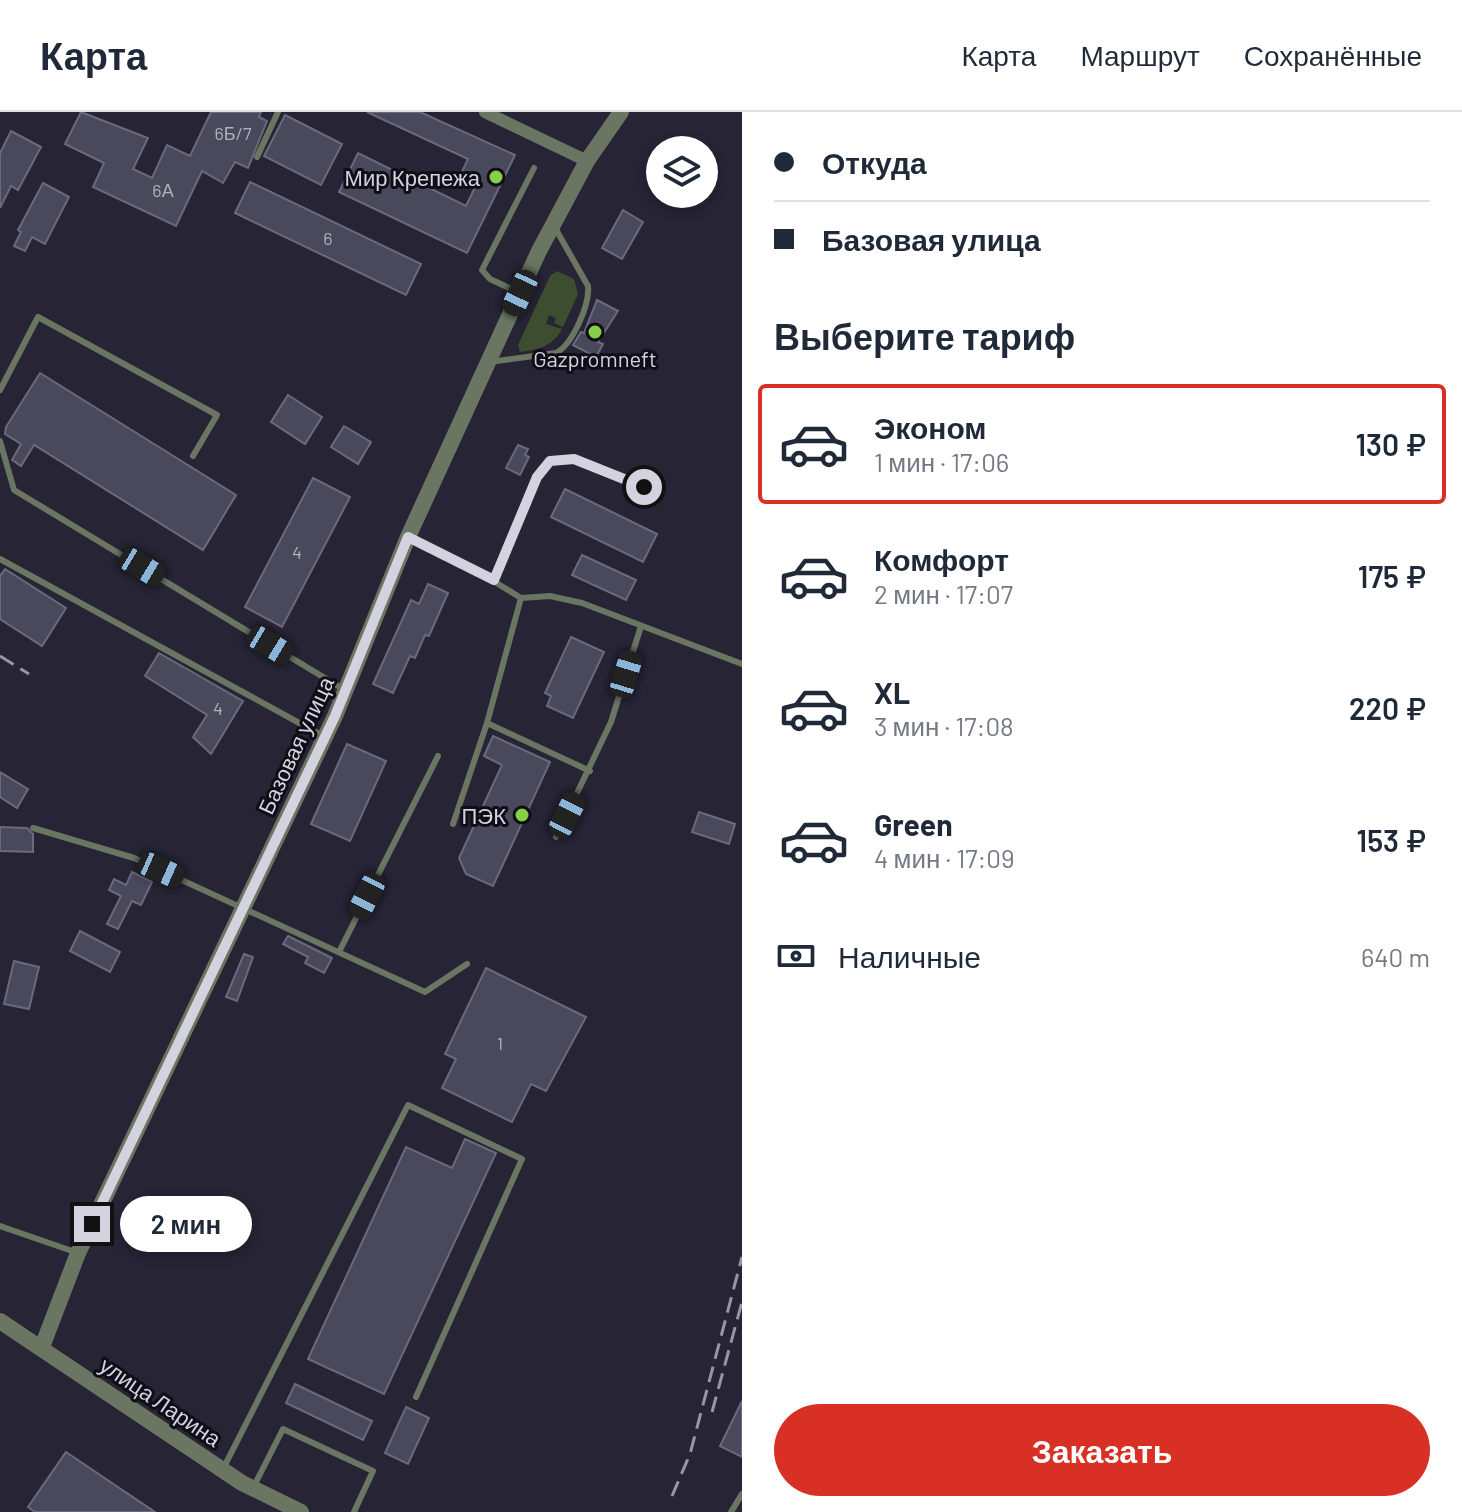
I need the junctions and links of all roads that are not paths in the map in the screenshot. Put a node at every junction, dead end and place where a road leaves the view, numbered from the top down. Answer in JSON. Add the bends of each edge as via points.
{"nodes":[{"id":1,"x":278,"y":112,"type":"edge"},
{"id":2,"x":485,"y":112,"type":"edge"},
{"id":3,"x":621,"y":112,"type":"edge"},
{"id":4,"x":257,"y":157,"type":"dead end"},
{"id":5,"x":587,"y":161,"type":"junction"},
{"id":6,"x":534,"y":168,"type":"dead end"},
{"id":7,"x":553,"y":225,"type":"junction"},
{"id":8,"x":520,"y":293,"type":"junction"},
{"id":9,"x":487,"y":363,"type":"junction"},
{"id":10,"x":0,"y":390,"type":"edge"},
{"id":11,"x":0,"y":441,"type":"edge"},
{"id":12,"x":193,"y":456,"type":"dead end"},
{"id":13,"x":644,"y":487,"type":"dead end"},
{"id":14,"x":408,"y":537,"type":"junction"},
{"id":15,"x":0,"y":559,"type":"edge"},
{"id":16,"x":494,"y":580,"type":"junction"},
{"id":17,"x":521,"y":598,"type":"junction"},
{"id":18,"x":641,"y":626,"type":"junction"},
{"id":19,"x":742,"y":664,"type":"edge"},
{"id":20,"x":346,"y":691,"type":"junction"},
{"id":21,"x":487,"y":723,"type":"junction"},
{"id":22,"x":325,"y":737,"type":"junction"},
{"id":23,"x":438,"y":756,"type":"dead end"},
{"id":24,"x":590,"y":771,"type":"junction"},
{"id":25,"x":453,"y":824,"type":"dead end"},
{"id":26,"x":33,"y":828,"type":"dead end"},
{"id":27,"x":556,"y":837,"type":"dead end"},
{"id":28,"x":243,"y":906,"type":"junction"},
{"id":29,"x":339,"y":952,"type":"junction"},
{"id":30,"x":467,"y":964,"type":"dead end"},
{"id":31,"x":0,"y":1226,"type":"edge"},
{"id":32,"x":78,"y":1253,"type":"junction"},
{"id":33,"x":0,"y":1321,"type":"edge"},
{"id":34,"x":42,"y":1347,"type":"junction"},
{"id":35,"x":416,"y":1397,"type":"dead end"},
{"id":36,"x":223,"y":1470,"type":"junction"},
{"id":37,"x":253,"y":1489,"type":"junction"},
{"id":38,"x":742,"y":1494,"type":"edge"},
{"id":39,"x":278,"y":1507,"type":"edge"},
{"id":40,"x":301,"y":1512,"type":"edge"},
{"id":41,"x":354,"y":1512,"type":"edge"},
{"id":42,"x":731,"y":1512,"type":"edge"}],
"edges":[{"from":1,"to":4,"type":"lane"},
{"from":2,"to":5,"type":"street"},
{"from":3,"to":5,"type":"street","name":"Базовая улица"},
{"from":5,"to":7,"type":"street","name":"Базовая улица"},
{"from":6,"to":8,"type":"lane","via":[[482,270]]},
{"from":7,"to":8,"type":"street","name":"Базовая улица"},
{"from":7,"to":9,"type":"lane","via":[[588,286],[589,297],[565,348]]},
{"from":8,"to":9,"type":"street","name":"Базовая улица"},
{"from":9,"to":14,"type":"street","name":"Базовая улица"},
{"from":10,"to":12,"type":"lane","via":[[38,317],[217,415]]},
{"from":11,"to":20,"type":"lane","via":[[14,490]]},
{"from":13,"to":16,"type":"lane","via":[[574,459],[550,461],[537,477]]},
{"from":14,"to":16,"type":"lane"},
{"from":14,"to":20,"type":"street","name":"Базовая улица"},
{"from":15,"to":22,"type":"lane"},
{"from":16,"to":17,"type":"lane"},
{"from":17,"to":18,"type":"lane","via":[[560,598]]},
{"from":17,"to":21,"type":"lane"},
{"from":18,"to":19,"type":"lane"},
{"from":18,"to":24,"type":"lane"},
{"from":20,"to":22,"type":"street","name":"Базовая улица"},
{"from":21,"to":24,"type":"lane"},
{"from":21,"to":25,"type":"lane"},
{"from":22,"to":28,"type":"street","name":"Базовая улица"},
{"from":23,"to":29,"type":"lane"},
{"from":24,"to":27,"type":"lane"},
{"from":26,"to":28,"type":"lane","via":[[134,858]]},
{"from":28,"to":29,"type":"lane"},
{"from":28,"to":32,"type":"street","name":"Базовая улица"},
{"from":29,"to":30,"type":"lane","via":[[425,992]]},
{"from":31,"to":32,"type":"lane"},
{"from":32,"to":34,"type":"street","name":"Базовая улица"},
{"from":33,"to":34,"type":"street","name":"улица Ларина"},
{"from":34,"to":36,"type":"street","name":"улица Ларина"},
{"from":35,"to":36,"type":"lane","via":[[522,1159],[408,1105]]},
{"from":36,"to":37,"type":"street","name":"улица Ларина"},
{"from":37,"to":39,"type":"street","name":"улица Ларина"},
{"from":37,"to":41,"type":"lane","via":[[283,1429],[373,1471]]},
{"from":38,"to":42,"type":"lane"},
{"from":39,"to":40,"type":"street","name":"улица Ларина"}]}
